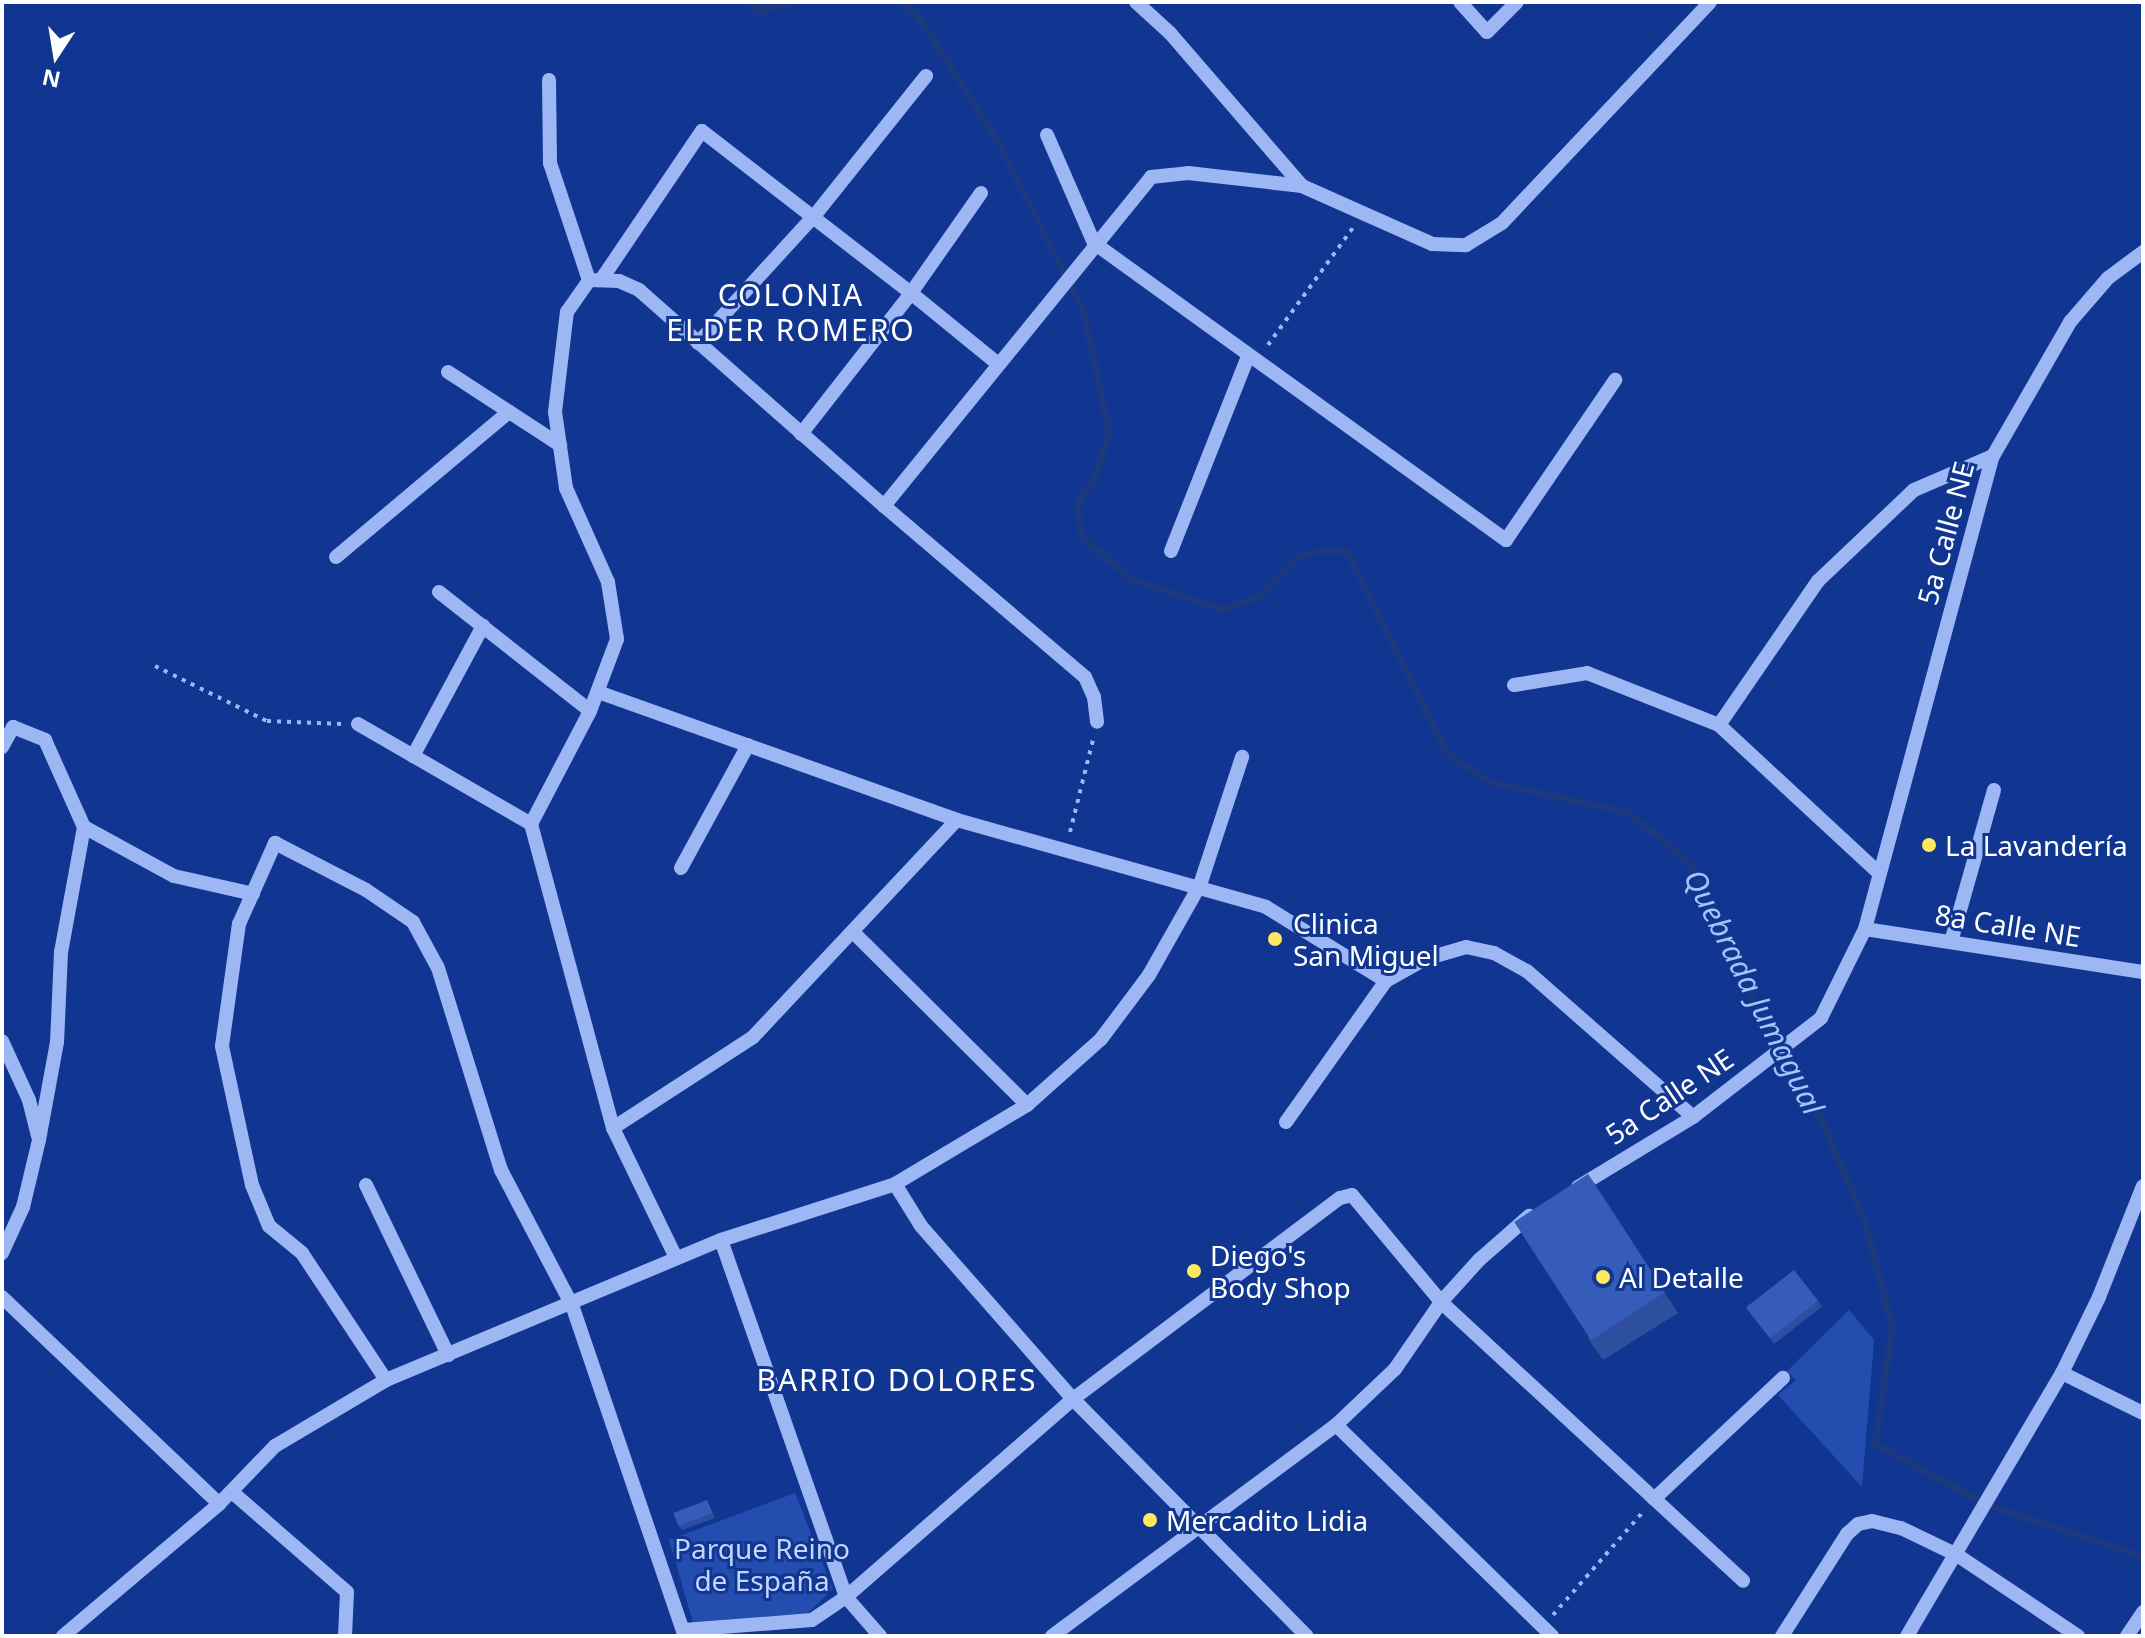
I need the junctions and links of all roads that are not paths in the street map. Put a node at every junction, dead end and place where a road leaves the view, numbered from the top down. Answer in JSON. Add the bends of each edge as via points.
{"nodes":[{"id":1,"x":1136,"y":2,"type":"edge"},
{"id":2,"x":1460,"y":2,"type":"edge"},
{"id":3,"x":1517,"y":2,"type":"edge"},
{"id":4,"x":1710,"y":2,"type":"edge"},
{"id":5,"x":926,"y":76,"type":"dead end"},
{"id":6,"x":549,"y":80,"type":"dead end"},
{"id":7,"x":1047,"y":135,"type":"dead end"},
{"id":8,"x":1302,"y":186,"type":"junction"},
{"id":9,"x":981,"y":193,"type":"dead end"},
{"id":10,"x":815,"y":215,"type":"junction"},
{"id":11,"x":1094,"y":243,"type":"junction"},
{"id":12,"x":2143,"y":252,"type":"edge"},
{"id":13,"x":595,"y":280,"type":"junction"},
{"id":14,"x":911,"y":293,"type":"junction"},
{"id":15,"x":698,"y":343,"type":"junction"},
{"id":16,"x":1252,"y":360,"type":"junction"},
{"id":17,"x":998,"y":364,"type":"junction"},
{"id":18,"x":448,"y":372,"type":"dead end"},
{"id":19,"x":1615,"y":380,"type":"dead end"},
{"id":20,"x":509,"y":412,"type":"junction"},
{"id":21,"x":801,"y":434,"type":"junction"},
{"id":22,"x":560,"y":445,"type":"junction"},
{"id":23,"x":1993,"y":456,"type":"junction"},
{"id":24,"x":884,"y":506,"type":"junction"},
{"id":25,"x":1171,"y":551,"type":"dead end"},
{"id":26,"x":336,"y":557,"type":"dead end"},
{"id":27,"x":439,"y":592,"type":"dead end"},
{"id":28,"x":483,"y":626,"type":"junction"},
{"id":29,"x":1514,"y":685,"type":"dead end"},
{"id":30,"x":598,"y":692,"type":"junction"},
{"id":31,"x":590,"y":711,"type":"junction"},
{"id":32,"x":1097,"y":722,"type":"road end"},
{"id":33,"x":358,"y":724,"type":"road end"},
{"id":34,"x":1719,"y":725,"type":"junction"},
{"id":35,"x":748,"y":745,"type":"junction"},
{"id":36,"x":2,"y":747,"type":"edge"},
{"id":37,"x":413,"y":756,"type":"junction"},
{"id":38,"x":1242,"y":757,"type":"dead end"},
{"id":39,"x":1994,"y":790,"type":"dead end"},
{"id":40,"x":957,"y":820,"type":"junction"},
{"id":41,"x":531,"y":824,"type":"junction"},
{"id":42,"x":84,"y":827,"type":"junction"},
{"id":43,"x":681,"y":868,"type":"dead end"},
{"id":44,"x":1878,"y":872,"type":"junction"},
{"id":45,"x":1200,"y":885,"type":"junction"},
{"id":46,"x":253,"y":894,"type":"junction"},
{"id":47,"x":1865,"y":929,"type":"junction"},
{"id":48,"x":854,"y":933,"type":"junction"},
{"id":49,"x":1951,"y":942,"type":"junction"},
{"id":50,"x":2143,"y":972,"type":"edge"},
{"id":51,"x":1386,"y":981,"type":"junction"},
{"id":52,"x":2,"y":1041,"type":"edge"},
{"id":53,"x":1027,"y":1105,"type":"junction"},
{"id":54,"x":1693,"y":1117,"type":"junction"},
{"id":55,"x":1286,"y":1122,"type":"dead end"},
{"id":56,"x":613,"y":1128,"type":"junction"},
{"id":57,"x":39,"y":1140,"type":"junction"},
{"id":58,"x":895,"y":1184,"type":"junction"},
{"id":59,"x":366,"y":1185,"type":"dead end"},
{"id":60,"x":2143,"y":1186,"type":"edge"},
{"id":61,"x":1568,"y":1192,"type":"edge"},
{"id":62,"x":1544,"y":1207,"type":"edge"},
{"id":63,"x":721,"y":1240,"type":"junction"},
{"id":64,"x":2,"y":1253,"type":"edge"},
{"id":65,"x":676,"y":1258,"type":"junction"},
{"id":66,"x":2,"y":1297,"type":"edge"},
{"id":67,"x":1441,"y":1302,"type":"junction"},
{"id":68,"x":572,"y":1305,"type":"junction"},
{"id":69,"x":448,"y":1355,"type":"junction"},
{"id":70,"x":2062,"y":1373,"type":"junction"},
{"id":71,"x":1783,"y":1378,"type":"dead end"},
{"id":72,"x":386,"y":1380,"type":"junction"},
{"id":73,"x":1073,"y":1399,"type":"junction"},
{"id":74,"x":2143,"y":1413,"type":"edge"},
{"id":75,"x":1336,"y":1425,"type":"junction"},
{"id":76,"x":232,"y":1492,"type":"junction"},
{"id":77,"x":1654,"y":1499,"type":"junction"},
{"id":78,"x":219,"y":1504,"type":"junction"},
{"id":79,"x":1197,"y":1530,"type":"junction"},
{"id":80,"x":1957,"y":1555,"type":"junction"},
{"id":81,"x":1743,"y":1581,"type":"dead end"},
{"id":82,"x":846,"y":1597,"type":"junction"},
{"id":83,"x":2143,"y":1612,"type":"edge"},
{"id":84,"x":1547,"y":1632,"type":"edge"},
{"id":85,"x":684,"y":1633,"type":"edge"},
{"id":86,"x":63,"y":1636,"type":"edge"},
{"id":87,"x":345,"y":1636,"type":"edge"},
{"id":88,"x":880,"y":1636,"type":"edge"},
{"id":89,"x":1052,"y":1636,"type":"edge"},
{"id":90,"x":1307,"y":1636,"type":"edge"},
{"id":91,"x":1782,"y":1636,"type":"edge"},
{"id":92,"x":1907,"y":1636,"type":"edge"},
{"id":93,"x":2078,"y":1636,"type":"edge"},
{"id":94,"x":2127,"y":1636,"type":"edge"}],
"edges":[{"from":1,"to":8,"type":"street","via":[[1170,33]]},
{"from":2,"to":3,"type":"street","via":[[1487,32]]},
{"from":4,"to":8,"type":"street","via":[[1502,223],[1466,245],[1432,244]]},
{"from":5,"to":10,"type":"street"},
{"from":6,"to":13,"type":"street","via":[[550,163]]},
{"from":7,"to":11,"type":"street"},
{"from":8,"to":11,"type":"street","via":[[1188,173],[1151,177]]},
{"from":9,"to":14,"type":"street"},
{"from":10,"to":13,"type":"street","via":[[702,131]]},
{"from":10,"to":14,"type":"street"},
{"from":10,"to":15,"type":"street"},
{"from":11,"to":16,"type":"street"},
{"from":11,"to":17,"type":"street"},
{"from":12,"to":23,"type":"street","name":"5a Calle NE","via":[[2108,278],[2070,322]]},
{"from":13,"to":15,"type":"street","via":[[639,290]]},
{"from":13,"to":22,"type":"street","via":[[567,312],[555,412]]},
{"from":14,"to":17,"type":"street"},
{"from":14,"to":21,"type":"street"},
{"from":15,"to":21,"type":"street"},
{"from":16,"to":19,"type":"street","via":[[1506,540]]},
{"from":16,"to":25,"type":"street"},
{"from":17,"to":24,"type":"street"},
{"from":18,"to":20,"type":"street"},
{"from":20,"to":22,"type":"street"},
{"from":20,"to":26,"type":"street"},
{"from":21,"to":24,"type":"street"},
{"from":22,"to":30,"type":"street","via":[[566,488],[608,582],[617,639]]},
{"from":23,"to":34,"type":"street","via":[[1914,490],[1818,581]]},
{"from":23,"to":44,"type":"street","name":"5a Calle NE"},
{"from":24,"to":32,"type":"street","via":[[1085,677]]},
{"from":27,"to":28,"type":"street"},
{"from":28,"to":31,"type":"street"},
{"from":28,"to":37,"type":"street"},
{"from":29,"to":34,"type":"street","via":[[1587,673]]},
{"from":30,"to":31,"type":"street"},
{"from":30,"to":35,"type":"street"},
{"from":31,"to":41,"type":"street"},
{"from":33,"to":37,"type":"street"},
{"from":34,"to":44,"type":"street"},
{"from":35,"to":40,"type":"street"},
{"from":35,"to":43,"type":"street"},
{"from":36,"to":42,"type":"street","via":[[13,727],[45,740]]},
{"from":37,"to":41,"type":"street"},
{"from":38,"to":45,"type":"street"},
{"from":39,"to":49,"type":"street"},
{"from":40,"to":45,"type":"street"},
{"from":40,"to":48,"type":"street"},
{"from":41,"to":56,"type":"street"},
{"from":42,"to":46,"type":"street","via":[[174,876]]},
{"from":42,"to":57,"type":"street","via":[[61,952],[57,1042]]},
{"from":44,"to":47,"type":"street","name":"5a Calle NE"},
{"from":45,"to":51,"type":"street","via":[[1266,907]]},
{"from":45,"to":53,"type":"street","via":[[1149,975],[1101,1039]]},
{"from":46,"to":68,"type":"street","via":[[275,843],[366,890],[413,922],[438,968],[501,1170]]},
{"from":46,"to":72,"type":"street","via":[[239,924],[222,1046],[252,1185],[269,1226],[302,1253]]},
{"from":47,"to":49,"type":"street","name":"8a Calle NE"},
{"from":47,"to":54,"type":"street","name":"5a Calle NE","via":[[1821,1018]]},
{"from":48,"to":53,"type":"street"},
{"from":48,"to":56,"type":"street","via":[[753,1037]]},
{"from":49,"to":50,"type":"street","name":"8a Calle NE"},
{"from":51,"to":54,"type":"street","via":[[1425,959],[1466,947],[1494,953],[1527,971]]},
{"from":51,"to":55,"type":"street"},
{"from":52,"to":57,"type":"street","via":[[29,1100]]},
{"from":53,"to":58,"type":"street"},
{"from":54,"to":61,"type":"street","name":"5a Calle NE"},
{"from":56,"to":65,"type":"street"},
{"from":57,"to":64,"type":"street","via":[[23,1207]]},
{"from":58,"to":63,"type":"street"},
{"from":58,"to":73,"type":"street","via":[[921,1226]]},
{"from":59,"to":69,"type":"street"},
{"from":60,"to":70,"type":"street"},
{"from":62,"to":67,"type":"street","via":[[1479,1260]]},
{"from":63,"to":65,"type":"street"},
{"from":63,"to":82,"type":"street"},
{"from":65,"to":68,"type":"street"},
{"from":66,"to":78,"type":"street"},
{"from":67,"to":73,"type":"street","via":[[1363,1202],[1352,1195],[1340,1198]]},
{"from":67,"to":75,"type":"street","via":[[1395,1369]]},
{"from":67,"to":77,"type":"street"},
{"from":68,"to":69,"type":"street"},
{"from":68,"to":85,"type":"street"},
{"from":69,"to":72,"type":"street"},
{"from":70,"to":74,"type":"street"},
{"from":70,"to":80,"type":"street"},
{"from":71,"to":77,"type":"street"},
{"from":72,"to":76,"type":"street","via":[[275,1446]]},
{"from":73,"to":79,"type":"street"},
{"from":73,"to":82,"type":"street"},
{"from":75,"to":79,"type":"street"},
{"from":75,"to":84,"type":"street"},
{"from":76,"to":78,"type":"street"},
{"from":76,"to":87,"type":"street","via":[[347,1592]]},
{"from":77,"to":81,"type":"street"},
{"from":78,"to":86,"type":"street"},
{"from":79,"to":89,"type":"street"},
{"from":79,"to":90,"type":"street"},
{"from":80,"to":91,"type":"street","via":[[1901,1528],[1872,1521],[1858,1524]]},
{"from":80,"to":92,"type":"street"},
{"from":80,"to":93,"type":"street"},
{"from":82,"to":85,"type":"street","via":[[812,1620]]},
{"from":82,"to":88,"type":"street"},
{"from":83,"to":94,"type":"street"}]}
